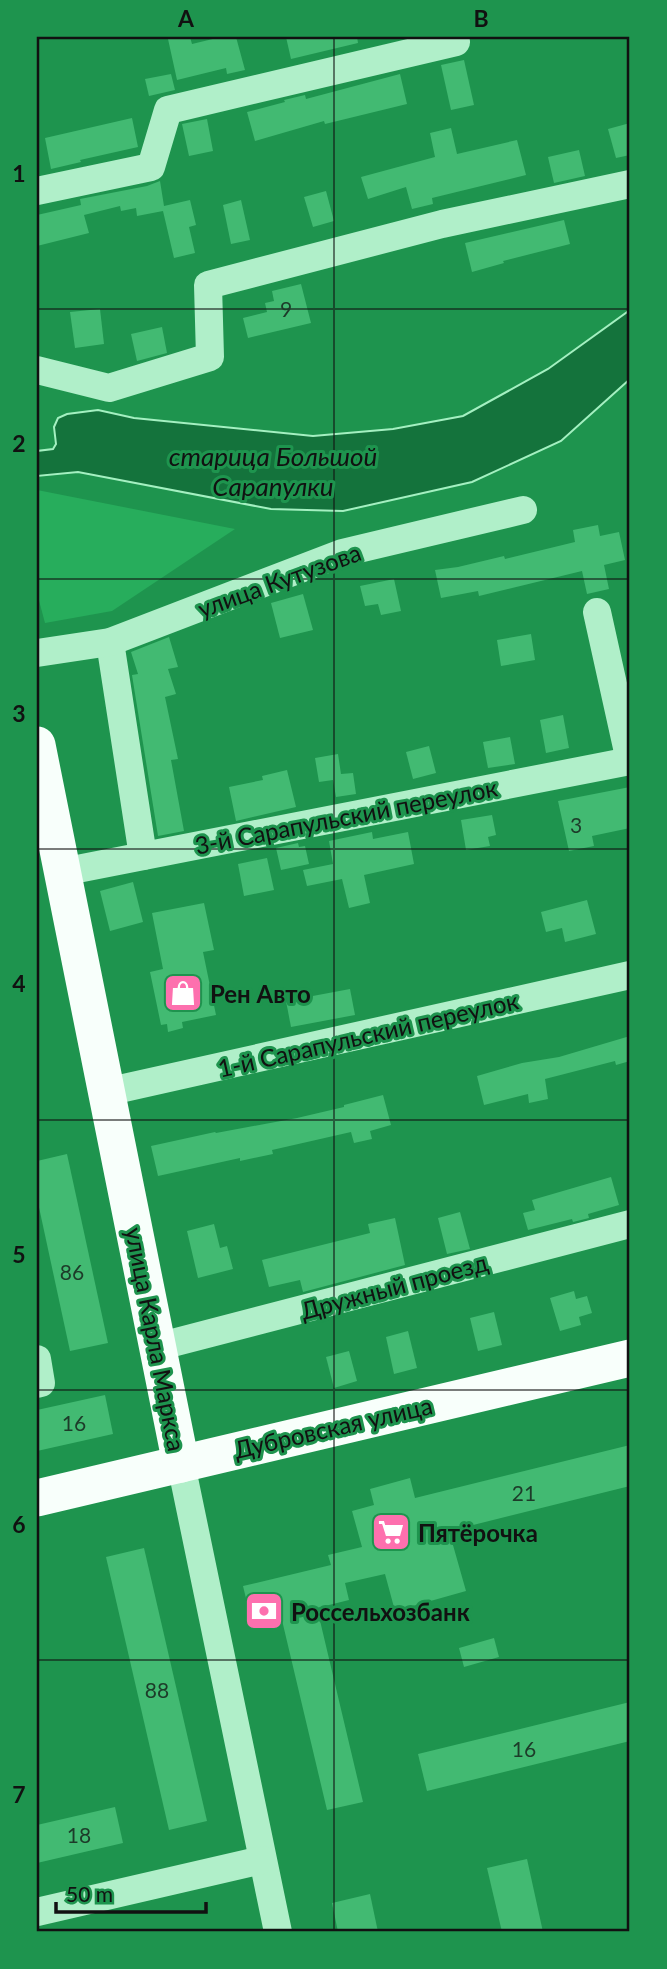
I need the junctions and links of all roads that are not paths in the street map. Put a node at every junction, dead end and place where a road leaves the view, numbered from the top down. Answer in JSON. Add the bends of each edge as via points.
{"nodes":[{"id":1,"x":455,"y":37,"type":"edge"},
{"id":2,"x":630,"y":184,"type":"edge"},
{"id":3,"x":37,"y":191,"type":"edge"},
{"id":4,"x":37,"y":370,"type":"edge"},
{"id":5,"x":523,"y":510,"type":"dead end"},
{"id":6,"x":597,"y":612,"type":"dead end"},
{"id":7,"x":110,"y":642,"type":"junction"},
{"id":8,"x":37,"y":653,"type":"edge"},
{"id":9,"x":37,"y":745,"type":"edge"},
{"id":10,"x":630,"y":761,"type":"edge"},
{"id":11,"x":143,"y":856,"type":"junction"},
{"id":12,"x":62,"y":872,"type":"junction"},
{"id":13,"x":630,"y":975,"type":"edge"},
{"id":14,"x":106,"y":1092,"type":"junction"},
{"id":15,"x":630,"y":1224,"type":"edge"},
{"id":16,"x":157,"y":1348,"type":"junction"},
{"id":17,"x":630,"y":1358,"type":"edge"},
{"id":18,"x":37,"y":1360,"type":"edge"},
{"id":19,"x":37,"y":1384,"type":"edge"},
{"id":20,"x":181,"y":1464,"type":"junction"},
{"id":21,"x":37,"y":1498,"type":"edge"},
{"id":22,"x":261,"y":1860,"type":"junction"},
{"id":23,"x":37,"y":1912,"type":"edge"},
{"id":24,"x":278,"y":1932,"type":"edge"}],
"edges":[{"from":1,"to":3,"type":"street","via":[[456,42],[169,110],[151,167]]},
{"from":2,"to":4,"type":"street","via":[[442,224],[208,285],[210,357],[191,365],[109,388]]},
{"from":5,"to":7,"type":"street","name":"улица Кутузова","via":[[342,554]]},
{"from":6,"to":10,"type":"street"},
{"from":7,"to":8,"type":"street","name":"улица Кутузова"},
{"from":7,"to":11,"type":"street"},
{"from":9,"to":12,"type":"main road","name":"улица Карла Маркса"},
{"from":10,"to":11,"type":"street","name":"3-й Сарапульский переулок"},
{"from":11,"to":12,"type":"street","name":"3-й Сарапульский переулок"},
{"from":12,"to":14,"type":"main road","name":"улица Карла Маркса"},
{"from":13,"to":14,"type":"street","name":"1-й Сарапульский переулок"},
{"from":14,"to":16,"type":"main road","name":"улица Карла Маркса"},
{"from":15,"to":16,"type":"street","name":"Дружный проезд"},
{"from":16,"to":20,"type":"main road","name":"улица Карла Маркса"},
{"from":17,"to":20,"type":"main road","name":"Дубровская улица"},
{"from":18,"to":19,"type":"street","via":[[41,1383]]},
{"from":20,"to":21,"type":"main road","name":"Дубровская улица"},
{"from":20,"to":22,"type":"street","name":"улица Карла Маркса"},
{"from":22,"to":23,"type":"street"},
{"from":22,"to":24,"type":"street","name":"улица Карла Маркса"}]}
